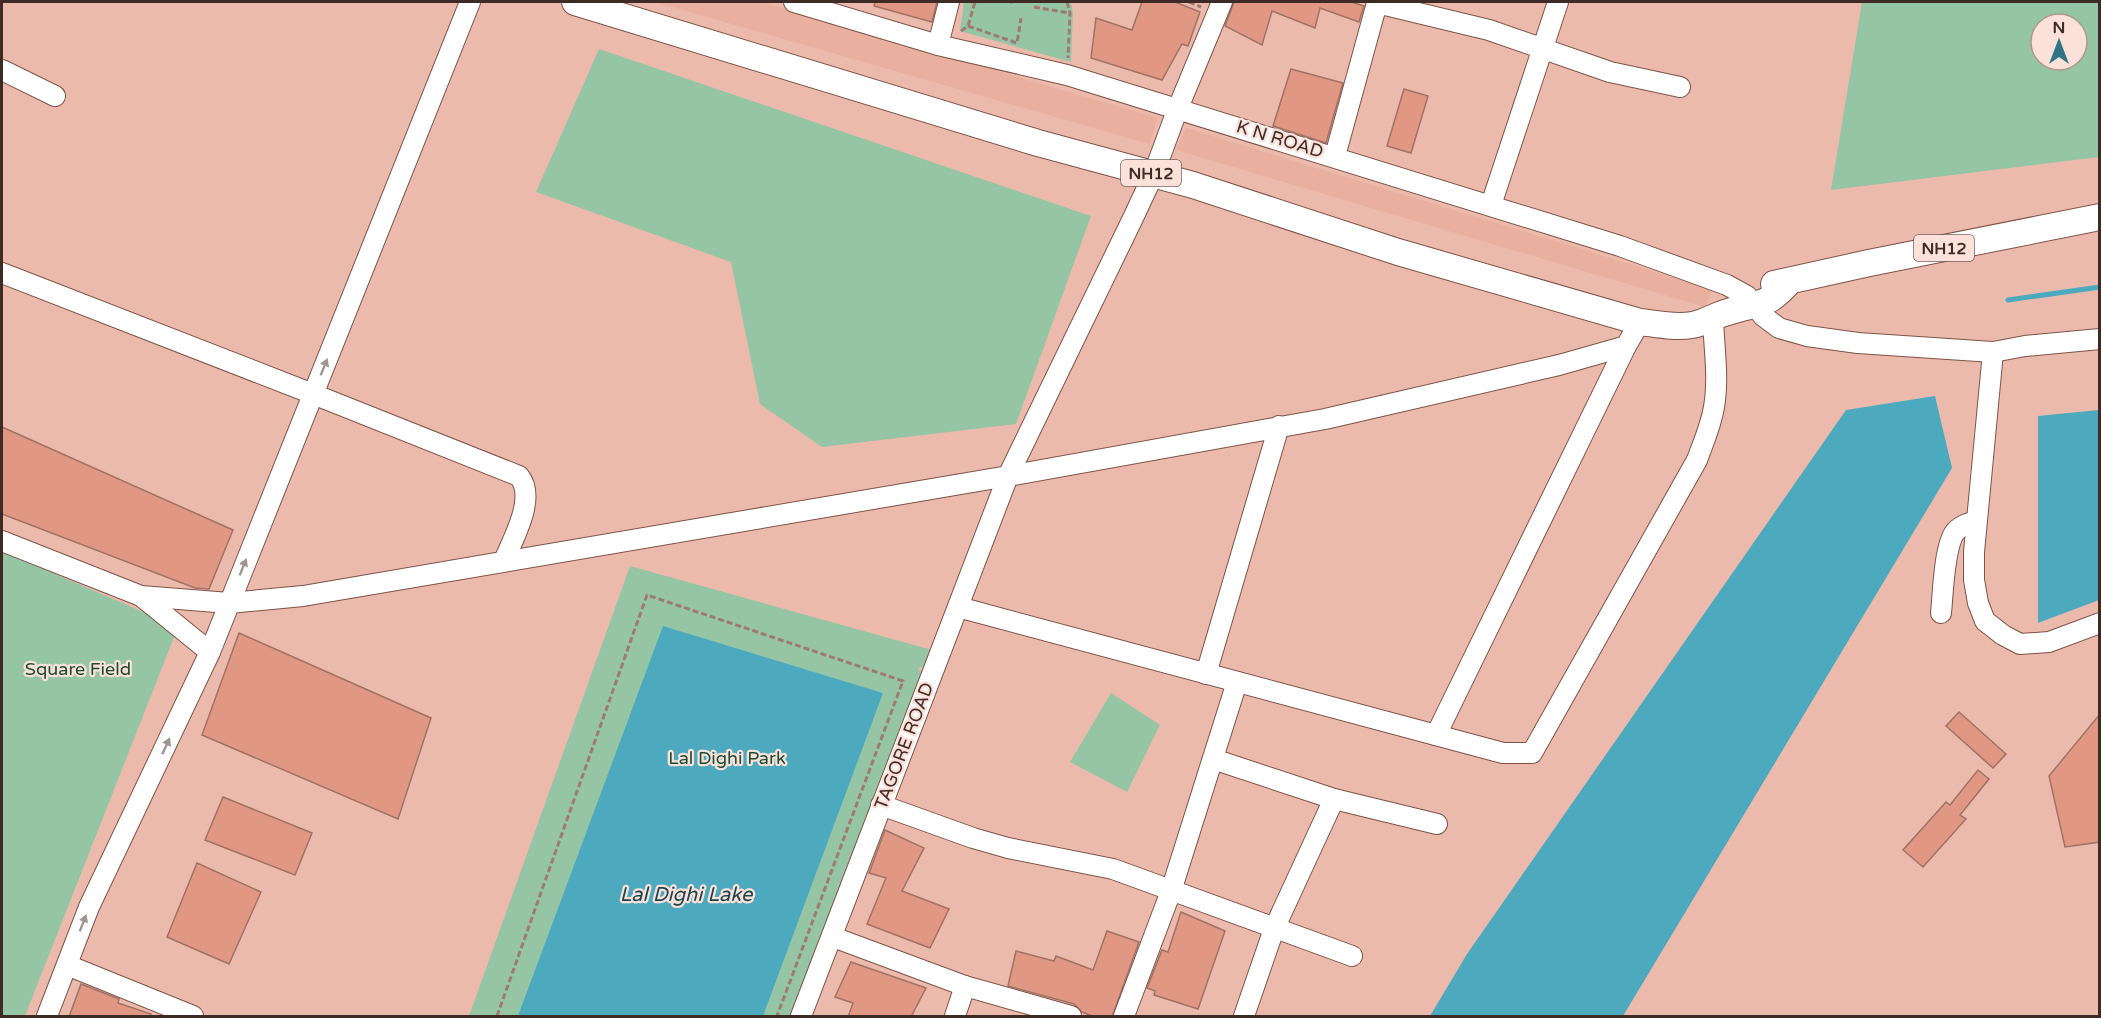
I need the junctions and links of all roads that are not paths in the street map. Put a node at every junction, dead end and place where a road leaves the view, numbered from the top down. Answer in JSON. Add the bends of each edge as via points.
{"nodes":[{"id":1,"x":470,"y":2,"type":"edge"},
{"id":2,"x":575,"y":2,"type":"edge"},
{"id":3,"x":949,"y":2,"type":"edge"},
{"id":4,"x":1222,"y":2,"type":"edge"},
{"id":5,"x":1375,"y":2,"type":"edge"},
{"id":6,"x":1558,"y":2,"type":"edge"},
{"id":7,"x":802,"y":3,"type":"edge"},
{"id":8,"x":938,"y":45,"type":"junction"},
{"id":9,"x":1543,"y":48,"type":"junction"},
{"id":10,"x":2,"y":70,"type":"edge"},
{"id":11,"x":1680,"y":87,"type":"dead end"},
{"id":12,"x":55,"y":96,"type":"dead end"},
{"id":13,"x":1178,"y":108,"type":"junction"},
{"id":14,"x":1335,"y":156,"type":"junction"},
{"id":15,"x":1154,"y":173,"type":"junction"},
{"id":16,"x":1491,"y":205,"type":"junction"},
{"id":17,"x":2100,"y":217,"type":"edge"},
{"id":18,"x":2,"y":273,"type":"edge"},
{"id":19,"x":1752,"y":301,"type":"junction"},
{"id":20,"x":1720,"y":315,"type":"junction"},
{"id":21,"x":1641,"y":322,"type":"junction"},
{"id":22,"x":2100,"y":339,"type":"edge"},
{"id":23,"x":1626,"y":346,"type":"junction"},
{"id":24,"x":1993,"y":352,"type":"junction"},
{"id":25,"x":313,"y":394,"type":"junction"},
{"id":26,"x":1279,"y":426,"type":"junction"},
{"id":27,"x":1008,"y":476,"type":"junction"},
{"id":28,"x":1976,"y":521,"type":"junction"},
{"id":29,"x":2,"y":540,"type":"edge"},
{"id":30,"x":504,"y":561,"type":"junction"},
{"id":31,"x":141,"y":596,"type":"junction"},
{"id":32,"x":228,"y":603,"type":"junction"},
{"id":33,"x":958,"y":607,"type":"junction"},
{"id":34,"x":1941,"y":613,"type":"dead end"},
{"id":35,"x":2100,"y":622,"type":"edge"},
{"id":36,"x":210,"y":652,"type":"junction"},
{"id":37,"x":1206,"y":674,"type":"junction"},
{"id":38,"x":1237,"y":682,"type":"junction"},
{"id":39,"x":1436,"y":735,"type":"junction"},
{"id":40,"x":1213,"y":759,"type":"junction"},
{"id":41,"x":1334,"y":799,"type":"junction"},
{"id":42,"x":881,"y":805,"type":"junction"},
{"id":43,"x":1437,"y":824,"type":"dead end"},
{"id":44,"x":1171,"y":891,"type":"junction"},
{"id":45,"x":1274,"y":928,"type":"junction"},
{"id":46,"x":833,"y":937,"type":"junction"},
{"id":47,"x":1352,"y":956,"type":"dead end"},
{"id":48,"x":67,"y":964,"type":"junction"},
{"id":49,"x":965,"y":986,"type":"junction"},
{"id":50,"x":47,"y":1017,"type":"edge"},
{"id":51,"x":193,"y":1017,"type":"edge"},
{"id":52,"x":801,"y":1017,"type":"edge"},
{"id":53,"x":955,"y":1017,"type":"edge"},
{"id":54,"x":1071,"y":1017,"type":"edge"},
{"id":55,"x":1124,"y":1017,"type":"edge"},
{"id":56,"x":1244,"y":1017,"type":"edge"}],
"edges":[{"from":25,"to":1,"type":"street","one_way":true},
{"from":2,"to":15,"type":"main road","number":"NH12","via":[[1038,143]]},
{"from":3,"to":8,"type":"street"},
{"from":4,"to":13,"type":"street","name":"TAGORE ROAD"},
{"from":5,"to":9,"type":"street","via":[[1489,30]]},
{"from":5,"to":14,"type":"street"},
{"from":6,"to":9,"type":"street"},
{"from":7,"to":8,"type":"street","name":"K N ROAD"},
{"from":8,"to":13,"type":"street","name":"K N ROAD","via":[[1067,75]]},
{"from":9,"to":11,"type":"street","via":[[1610,72]]},
{"from":9,"to":16,"type":"street"},
{"from":10,"to":12,"type":"street"},
{"from":13,"to":14,"type":"street","name":"K N ROAD"},
{"from":13,"to":15,"type":"street","name":"TAGORE ROAD"},
{"from":14,"to":16,"type":"street","name":"K N ROAD"},
{"from":15,"to":21,"type":"main road","number":"NH12","via":[[1398,252]]},
{"from":15,"to":27,"type":"street","name":"TAGORE ROAD"},
{"from":16,"to":19,"type":"street","name":"K N ROAD","via":[[1620,246],[1726,285]]},
{"from":17,"to":19,"type":"main road","number":"NH12","via":[[1789,282],[1777,296]]},
{"from":18,"to":25,"type":"street"},
{"from":19,"to":20,"type":"main road","number":"NH12"},
{"from":19,"to":24,"type":"street","name":"K N ROAD","via":[[1779,328],[1807,336]]},
{"from":20,"to":21,"type":"main road","number":"NH12","via":[[1693,325]]},
{"from":20,"to":39,"type":"street","via":[[1714,406],[1697,460],[1532,753],[1503,753]]},
{"from":21,"to":23,"type":"street"},
{"from":22,"to":24,"type":"street","name":"K N ROAD"},
{"from":23,"to":26,"type":"street","via":[[1512,376]]},
{"from":23,"to":39,"type":"street"},
{"from":24,"to":28,"type":"street"},
{"from":25,"to":30,"type":"street","via":[[519,476],[527,495]]},
{"from":32,"to":25,"type":"street","one_way":true},
{"from":26,"to":27,"type":"street"},
{"from":26,"to":37,"type":"street"},
{"from":27,"to":30,"type":"street"},
{"from":27,"to":33,"type":"street","name":"TAGORE ROAD"},
{"from":28,"to":34,"type":"street","via":[[1965,524],[1954,534],[1946,564]]},
{"from":28,"to":35,"type":"street","via":[[1974,580],[1985,621],[2020,644],[2049,642]]},
{"from":29,"to":31,"type":"street"},
{"from":30,"to":32,"type":"street","via":[[303,596]]},
{"from":31,"to":32,"type":"street"},
{"from":31,"to":36,"type":"street"},
{"from":32,"to":36,"type":"street"},
{"from":33,"to":37,"type":"street"},
{"from":33,"to":42,"type":"street","name":"TAGORE ROAD"},
{"from":48,"to":36,"type":"street","one_way":true,"via":[[89,907]]},
{"from":37,"to":38,"type":"street"},
{"from":38,"to":39,"type":"street"},
{"from":38,"to":40,"type":"street"},
{"from":40,"to":41,"type":"street"},
{"from":40,"to":44,"type":"street"},
{"from":41,"to":43,"type":"street"},
{"from":41,"to":45,"type":"street"},
{"from":42,"to":44,"type":"street","via":[[1008,848],[1113,868]]},
{"from":42,"to":46,"type":"street","name":"TAGORE ROAD"},
{"from":44,"to":45,"type":"street"},
{"from":44,"to":55,"type":"street"},
{"from":45,"to":47,"type":"street"},
{"from":45,"to":56,"type":"street"},
{"from":46,"to":49,"type":"street"},
{"from":46,"to":52,"type":"street","name":"TAGORE ROAD"},
{"from":48,"to":50,"type":"street"},
{"from":48,"to":51,"type":"street"},
{"from":49,"to":53,"type":"street"},
{"from":49,"to":54,"type":"street"}]}
